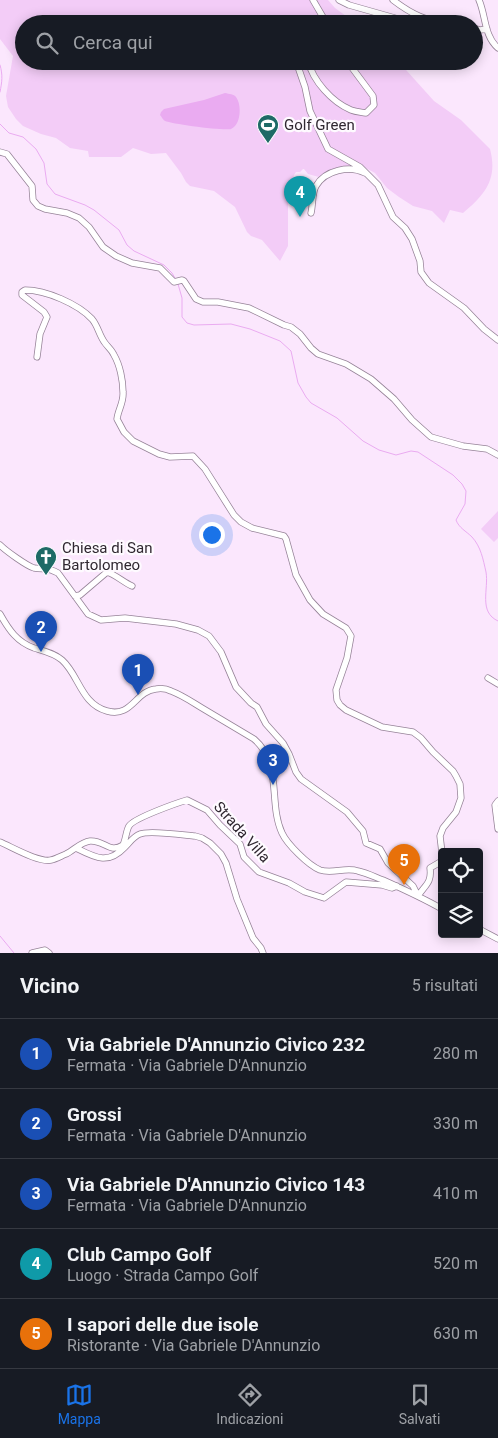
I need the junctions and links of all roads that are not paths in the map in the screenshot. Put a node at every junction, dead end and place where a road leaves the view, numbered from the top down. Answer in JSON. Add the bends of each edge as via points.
{"nodes":[{"id":1,"x":313,"y":0,"type":"edge"},
{"id":2,"x":339,"y":0,"type":"edge"},
{"id":3,"x":393,"y":0,"type":"edge"},
{"id":4,"x":479,"y":0,"type":"edge"},
{"id":5,"x":321,"y":15,"type":"edge"},
{"id":6,"x":384,"y":15,"type":"edge"},
{"id":7,"x":418,"y":15,"type":"edge"},
{"id":8,"x":487,"y":28,"type":"junction"},
{"id":9,"x":483,"y":29,"type":"edge"},
{"id":10,"x":498,"y":48,"type":"edge"},
{"id":11,"x":299,"y":70,"type":"edge"},
{"id":12,"x":310,"y":70,"type":"edge"},
{"id":13,"x":354,"y":70,"type":"edge"},
{"id":14,"x":0,"y":152,"type":"edge"},
{"id":15,"x":367,"y":174,"type":"junction"},
{"id":16,"x":311,"y":213,"type":"dead end"},
{"id":17,"x":498,"y":340,"type":"edge"},
{"id":18,"x":37,"y":357,"type":"dead end"},
{"id":19,"x":498,"y":455,"type":"edge"},
{"id":20,"x":0,"y":545,"type":"edge"},
{"id":21,"x":132,"y":586,"type":"dead end"},
{"id":22,"x":76,"y":596,"type":"junction"},
{"id":23,"x":0,"y":614,"type":"edge"},
{"id":24,"x":488,"y":678,"type":"dead end"},
{"id":25,"x":498,"y":684,"type":"edge"},
{"id":26,"x":498,"y":801,"type":"edge"},
{"id":27,"x":498,"y":829,"type":"edge"},
{"id":28,"x":0,"y":842,"type":"edge"},
{"id":29,"x":123,"y":847,"type":"junction"},
{"id":30,"x":76,"y":848,"type":"junction"},
{"id":31,"x":441,"y":848,"type":"edge"},
{"id":32,"x":438,"y":863,"type":"edge"},
{"id":33,"x":397,"y":886,"type":"junction"},
{"id":34,"x":418,"y":896,"type":"junction"},
{"id":35,"x":438,"y":907,"type":"edge"},
{"id":36,"x":483,"y":931,"type":"edge"},
{"id":37,"x":498,"y":939,"type":"edge"},
{"id":38,"x":32,"y":953,"type":"edge"},
{"id":39,"x":49,"y":953,"type":"edge"},
{"id":40,"x":263,"y":953,"type":"edge"}],
"edges":[{"from":1,"to":5,"type":"street"},
{"from":2,"to":6,"type":"street"},
{"from":3,"to":7,"type":"street"},
{"from":4,"to":8,"type":"street"},
{"from":8,"to":9,"type":"street"},
{"from":8,"to":10,"type":"street"},
{"from":11,"to":15,"type":"street","via":[[310,111],[328,149]]},
{"from":12,"to":13,"type":"street","via":[[339,104],[353,112],[366,113],[374,105],[373,96]]},
{"from":14,"to":19,"type":"street","via":[[7,154],[32,186],[33,200],[38,206],[79,218],[116,256],[132,263],[160,268],[174,282],[184,281],[196,299],[203,302],[249,308],[291,328],[318,354],[346,364],[371,379],[431,437],[487,449]]},
{"from":15,"to":16,"type":"street","via":[[348,169],[324,176],[315,186]]},
{"from":15,"to":17,"type":"street","via":[[378,185],[393,217],[412,239],[421,272],[429,283],[464,308]]},
{"from":18,"to":31,"type":"street","via":[[40,334],[47,317],[22,295],[25,290],[70,303],[87,314],[96,325],[117,359],[123,396],[117,419],[129,438],[159,454],[193,456],[241,522],[286,538],[296,575],[310,600],[323,614],[346,628],[351,636],[336,690],[340,705],[382,727],[414,732],[453,771],[460,784],[459,806],[443,828]]},
{"from":20,"to":22,"type":"street","via":[[33,568],[51,568]]},
{"from":21,"to":22,"type":"street","via":[[107,572]]},
{"from":22,"to":34,"type":"street","via":[[88,614],[101,620],[124,618],[176,624],[209,636],[221,652],[236,686],[259,710],[283,744],[301,779],[347,812],[363,831],[366,843],[380,849],[388,863],[414,886]]},
{"from":23,"to":33,"type":"street","via":[[16,639],[62,660],[84,694],[105,711],[120,712],[148,692],[166,689],[254,739],[269,761],[278,822],[294,848],[320,870],[360,871]]},
{"from":24,"to":25,"type":"street"},
{"from":26,"to":27,"type":"street","via":[[495,805]]},
{"from":28,"to":30,"type":"street","via":[[29,856],[49,861]]},
{"from":29,"to":30,"type":"street","via":[[114,849],[90,842]]},
{"from":29,"to":30,"type":"street","via":[[111,858]]},
{"from":29,"to":33,"type":"street","name":"Strada Villa","via":[[128,828],[135,821],[187,800],[207,810],[240,844],[244,857],[259,872],[305,892],[324,898],[346,882]]},
{"from":29,"to":40,"type":"street","via":[[142,833],[152,832],[195,836],[210,843],[226,863],[253,938]]},
{"from":32,"to":34,"type":"street","via":[[430,868],[429,882]]},
{"from":33,"to":34,"type":"street"},
{"from":34,"to":35,"type":"street"},
{"from":36,"to":37,"type":"street"},
{"from":38,"to":39,"type":"street","via":[[45,950]]}]}
